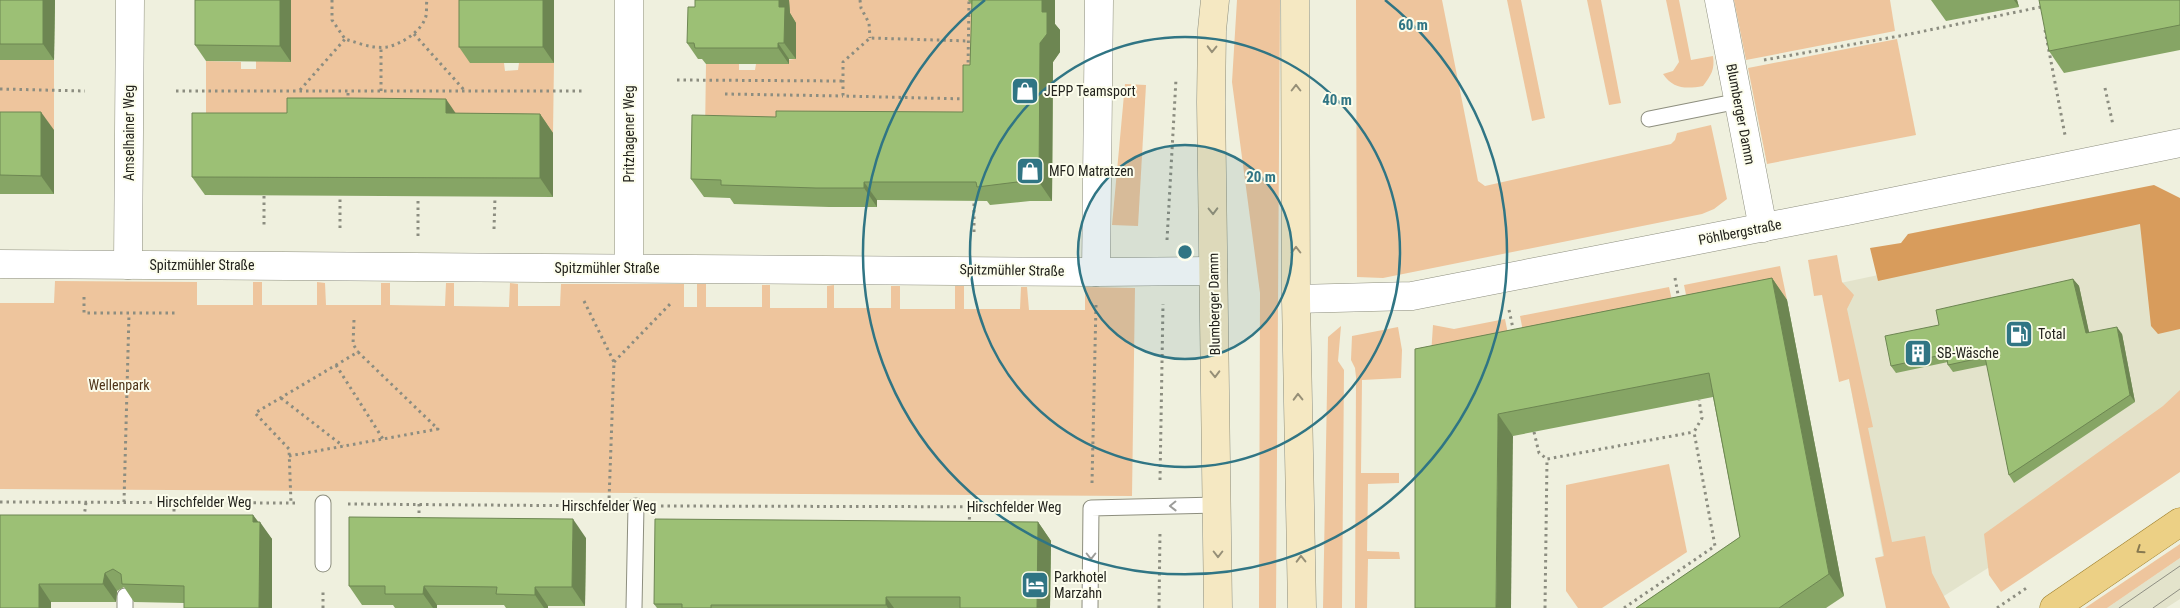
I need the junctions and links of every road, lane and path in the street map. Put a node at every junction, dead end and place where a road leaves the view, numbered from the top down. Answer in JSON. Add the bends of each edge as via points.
{"nodes":[{"id":1,"x":130,"y":0,"type":"edge"},
{"id":2,"x":332,"y":0,"type":"edge"},
{"id":3,"x":427,"y":0,"type":"edge"},
{"id":4,"x":629,"y":0,"type":"edge"},
{"id":5,"x":860,"y":0,"type":"edge"},
{"id":6,"x":969,"y":0,"type":"edge"},
{"id":7,"x":1099,"y":0,"type":"edge"},
{"id":8,"x":1215,"y":0,"type":"edge"},
{"id":9,"x":1295,"y":0,"type":"edge"},
{"id":10,"x":1719,"y":0,"type":"edge"},
{"id":11,"x":2040,"y":0,"type":"edge"},
{"id":12,"x":2041,"y":7,"type":"junction"},
{"id":13,"x":2042,"y":16,"type":"edge"},
{"id":14,"x":2044,"y":25,"type":"edge"},
{"id":15,"x":414,"y":34,"type":"junction"},
{"id":16,"x":870,"y":38,"type":"junction"},
{"id":17,"x":344,"y":39,"type":"junction"},
{"id":18,"x":968,"y":42,"type":"junction"},
{"id":19,"x":381,"y":47,"type":"junction"},
{"id":20,"x":1732,"y":66,"type":"junction"},
{"id":21,"x":968,"y":70,"type":"edge"},
{"id":22,"x":1177,"y":73,"type":"dead end"},
{"id":23,"x":677,"y":80,"type":"dead end"},
{"id":24,"x":843,"y":81,"type":"junction"},
{"id":25,"x":2105,"y":88,"type":"dead end"},
{"id":26,"x":0,"y":90,"type":"edge"},
{"id":27,"x":300,"y":90,"type":"junction"},
{"id":28,"x":348,"y":90,"type":"junction"},
{"id":29,"x":413,"y":90,"type":"junction"},
{"id":30,"x":85,"y":91,"type":"dead end"},
{"id":31,"x":176,"y":91,"type":"dead end"},
{"id":32,"x":381,"y":91,"type":"junction"},
{"id":33,"x":465,"y":91,"type":"junction"},
{"id":34,"x":583,"y":91,"type":"dead end"},
{"id":35,"x":725,"y":94,"type":"dead end"},
{"id":36,"x":843,"y":96,"type":"junction"},
{"id":37,"x":413,"y":99,"type":"edge"},
{"id":38,"x":1739,"y":101,"type":"junction"},
{"id":39,"x":971,"y":105,"type":"edge"},
{"id":40,"x":2109,"y":107,"type":"dead end"},
{"id":41,"x":348,"y":109,"type":"edge"},
{"id":42,"x":1650,"y":119,"type":"dead end"},
{"id":43,"x":2180,"y":143,"type":"edge"},
{"id":44,"x":2071,"y":165,"type":"junction"},
{"id":45,"x":974,"y":192,"type":"edge"},
{"id":46,"x":264,"y":196,"type":"edge"},
{"id":47,"x":340,"y":196,"type":"edge"},
{"id":48,"x":418,"y":197,"type":"edge"},
{"id":49,"x":495,"y":197,"type":"edge"},
{"id":50,"x":264,"y":227,"type":"dead end"},
{"id":51,"x":340,"y":228,"type":"dead end"},
{"id":52,"x":1763,"y":228,"type":"junction"},
{"id":53,"x":494,"y":229,"type":"dead end"},
{"id":54,"x":974,"y":232,"type":"dead end"},
{"id":55,"x":1166,"y":249,"type":"dead end"},
{"id":56,"x":0,"y":264,"type":"edge"},
{"id":57,"x":128,"y":265,"type":"junction"},
{"id":58,"x":417,"y":267,"type":"junction"},
{"id":59,"x":629,"y":268,"type":"junction"},
{"id":60,"x":1213,"y":271,"type":"junction"},
{"id":61,"x":1096,"y":272,"type":"junction"},
{"id":62,"x":1675,"y":278,"type":"dead end"},
{"id":63,"x":582,"y":296,"type":"dead end"},
{"id":64,"x":676,"y":298,"type":"dead end"},
{"id":65,"x":1296,"y":299,"type":"junction"},
{"id":66,"x":1680,"y":303,"type":"edge"},
{"id":67,"x":1163,"y":305,"type":"dead end"},
{"id":68,"x":1509,"y":310,"type":"dead end"},
{"id":69,"x":84,"y":312,"type":"dead end"},
{"id":70,"x":175,"y":313,"type":"dead end"},
{"id":71,"x":129,"y":314,"type":"junction"},
{"id":72,"x":354,"y":320,"type":"dead end"},
{"id":73,"x":1515,"y":336,"type":"edge"},
{"id":74,"x":358,"y":352,"type":"junction"},
{"id":75,"x":614,"y":362,"type":"junction"},
{"id":76,"x":336,"y":365,"type":"junction"},
{"id":77,"x":281,"y":398,"type":"junction"},
{"id":78,"x":1699,"y":400,"type":"edge"},
{"id":79,"x":1534,"y":432,"type":"edge"},
{"id":80,"x":1694,"y":432,"type":"junction"},
{"id":81,"x":383,"y":439,"type":"junction"},
{"id":82,"x":343,"y":446,"type":"junction"},
{"id":83,"x":289,"y":456,"type":"junction"},
{"id":84,"x":1548,"y":459,"type":"junction"},
{"id":85,"x":0,"y":502,"type":"edge"},
{"id":86,"x":86,"y":502,"type":"junction"},
{"id":87,"x":124,"y":502,"type":"junction"},
{"id":88,"x":174,"y":502,"type":"junction"},
{"id":89,"x":291,"y":503,"type":"junction"},
{"id":90,"x":323,"y":504,"type":"junction"},
{"id":91,"x":419,"y":504,"type":"junction"},
{"id":92,"x":1218,"y":505,"type":"junction"},
{"id":93,"x":608,"y":506,"type":"junction"},
{"id":94,"x":636,"y":506,"type":"junction"},
{"id":95,"x":1160,"y":506,"type":"junction"},
{"id":96,"x":970,"y":507,"type":"junction"},
{"id":97,"x":1091,"y":508,"type":"junction"},
{"id":98,"x":2180,"y":522,"type":"edge"},
{"id":99,"x":84,"y":526,"type":"edge"},
{"id":100,"x":174,"y":526,"type":"edge"},
{"id":101,"x":976,"y":527,"type":"edge"},
{"id":102,"x":419,"y":529,"type":"edge"},
{"id":103,"x":323,"y":564,"type":"dead end"},
{"id":104,"x":634,"y":608,"type":"edge"},
{"id":105,"x":1090,"y":608,"type":"edge"},
{"id":106,"x":1159,"y":608,"type":"edge"},
{"id":107,"x":1218,"y":608,"type":"edge"},
{"id":108,"x":1302,"y":608,"type":"edge"},
{"id":109,"x":1545,"y":608,"type":"edge"},
{"id":110,"x":1624,"y":608,"type":"edge"},
{"id":111,"x":2054,"y":608,"type":"edge"}],
"edges":[{"from":1,"to":57,"type":"street","name":"Amselhainer Weg"},
{"from":2,"to":17,"type":"path","via":[[332,20]]},
{"from":3,"to":15,"type":"path","via":[[426,17]]},
{"from":4,"to":59,"type":"street","name":"Pritzhagener Weg"},
{"from":5,"to":16,"type":"path"},
{"from":6,"to":18,"type":"path"},
{"from":7,"to":61,"type":"street"},
{"from":8,"to":60,"type":"main road","name":"Blumberger Damm","one_way":true,"via":[[1211,102]]},
{"from":65,"to":9,"type":"main road","one_way":true},
{"from":10,"to":20,"type":"street","name":"Blumberger Damm"},
{"from":11,"to":12,"type":"path"},
{"from":12,"to":13,"type":"path"},
{"from":12,"to":20,"type":"path"},
{"from":14,"to":44,"type":"path"},
{"from":15,"to":19,"type":"path","via":[[398,43]]},
{"from":15,"to":33,"type":"path"},
{"from":16,"to":18,"type":"path"},
{"from":16,"to":24,"type":"path","via":[[843,62]]},
{"from":17,"to":19,"type":"path"},
{"from":17,"to":27,"type":"path"},
{"from":18,"to":21,"type":"path"},
{"from":19,"to":32,"type":"path"},
{"from":20,"to":38,"type":"street","name":"Blumberger Damm"},
{"from":22,"to":55,"type":"path"},
{"from":23,"to":24,"type":"path"},
{"from":24,"to":36,"type":"path"},
{"from":25,"to":40,"type":"path"},
{"from":26,"to":30,"type":"path"},
{"from":27,"to":28,"type":"path"},
{"from":27,"to":31,"type":"path"},
{"from":28,"to":32,"type":"path"},
{"from":28,"to":41,"type":"path"},
{"from":29,"to":32,"type":"path"},
{"from":29,"to":33,"type":"path"},
{"from":29,"to":37,"type":"path"},
{"from":33,"to":34,"type":"path"},
{"from":35,"to":36,"type":"path"},
{"from":36,"to":39,"type":"path","via":[[968,99]]},
{"from":38,"to":42,"type":"lane"},
{"from":38,"to":52,"type":"street","name":"Blumberger Damm"},
{"from":43,"to":44,"type":"street","name":"Pöhlbergstraße"},
{"from":44,"to":52,"type":"street","name":"Pöhlbergstraße"},
{"from":45,"to":54,"type":"path"},
{"from":46,"to":50,"type":"path"},
{"from":47,"to":51,"type":"path"},
{"from":48,"to":58,"type":"path"},
{"from":49,"to":53,"type":"path"},
{"from":52,"to":65,"type":"street","name":"Pöhlbergstraße","via":[[1412,296]]},
{"from":56,"to":57,"type":"street","name":"Spitzmühler Straße"},
{"from":57,"to":58,"type":"street","name":"Spitzmühler Straße"},
{"from":58,"to":59,"type":"street","name":"Spitzmühler Straße"},
{"from":59,"to":61,"type":"street","name":"Spitzmühler Straße"},
{"from":60,"to":61,"type":"street","name":"Spitzmühler Straße"},
{"from":60,"to":92,"type":"main road","name":"Blumberger Damm","one_way":true},
{"from":61,"to":97,"type":"path"},
{"from":62,"to":66,"type":"path"},
{"from":63,"to":75,"type":"path"},
{"from":64,"to":75,"type":"path"},
{"from":108,"to":65,"type":"main road","one_way":true},
{"from":67,"to":95,"type":"path"},
{"from":68,"to":73,"type":"path"},
{"from":69,"to":71,"type":"path"},
{"from":70,"to":71,"type":"path"},
{"from":71,"to":87,"type":"path"},
{"from":72,"to":74,"type":"path","via":[[353,344]]},
{"from":74,"to":76,"type":"path"},
{"from":74,"to":81,"type":"path","via":[[438,429]]},
{"from":75,"to":93,"type":"path"},
{"from":76,"to":77,"type":"path"},
{"from":76,"to":81,"type":"path"},
{"from":77,"to":82,"type":"path"},
{"from":77,"to":83,"type":"path","via":[[255,413],[289,449]]},
{"from":78,"to":80,"type":"path","via":[[1702,418]]},
{"from":79,"to":84,"type":"path","via":[[1539,453]]},
{"from":80,"to":84,"type":"path"},
{"from":80,"to":110,"type":"path","via":[[1715,546]]},
{"from":81,"to":82,"type":"path"},
{"from":82,"to":83,"type":"path"},
{"from":83,"to":89,"type":"path"},
{"from":84,"to":109,"type":"path"},
{"from":85,"to":86,"type":"path","name":"Hirschfelder Weg"},
{"from":86,"to":87,"type":"path","name":"Hirschfelder Weg"},
{"from":86,"to":99,"type":"path"},
{"from":87,"to":88,"type":"path","name":"Hirschfelder Weg"},
{"from":88,"to":89,"type":"path","name":"Hirschfelder Weg"},
{"from":88,"to":100,"type":"path"},
{"from":89,"to":90,"type":"path","name":"Hirschfelder Weg"},
{"from":90,"to":91,"type":"path","name":"Hirschfelder Weg"},
{"from":90,"to":103,"type":"lane"},
{"from":91,"to":93,"type":"path","name":"Hirschfelder Weg"},
{"from":91,"to":102,"type":"path"},
{"from":92,"to":95,"type":"lane","one_way":true},
{"from":92,"to":107,"type":"main road","name":"Blumberger Damm","one_way":true},
{"from":93,"to":94,"type":"path","name":"Hirschfelder Weg"},
{"from":94,"to":96,"type":"path","name":"Hirschfelder Weg"},
{"from":94,"to":104,"type":"lane"},
{"from":95,"to":97,"type":"lane"},
{"from":95,"to":106,"type":"path"},
{"from":96,"to":97,"type":"path","name":"Hirschfelder Weg"},
{"from":96,"to":101,"type":"path","via":[[969,527]]},
{"from":97,"to":105,"type":"lane","one_way":true},
{"from":98,"to":111,"type":"main road","one_way":true}]}
